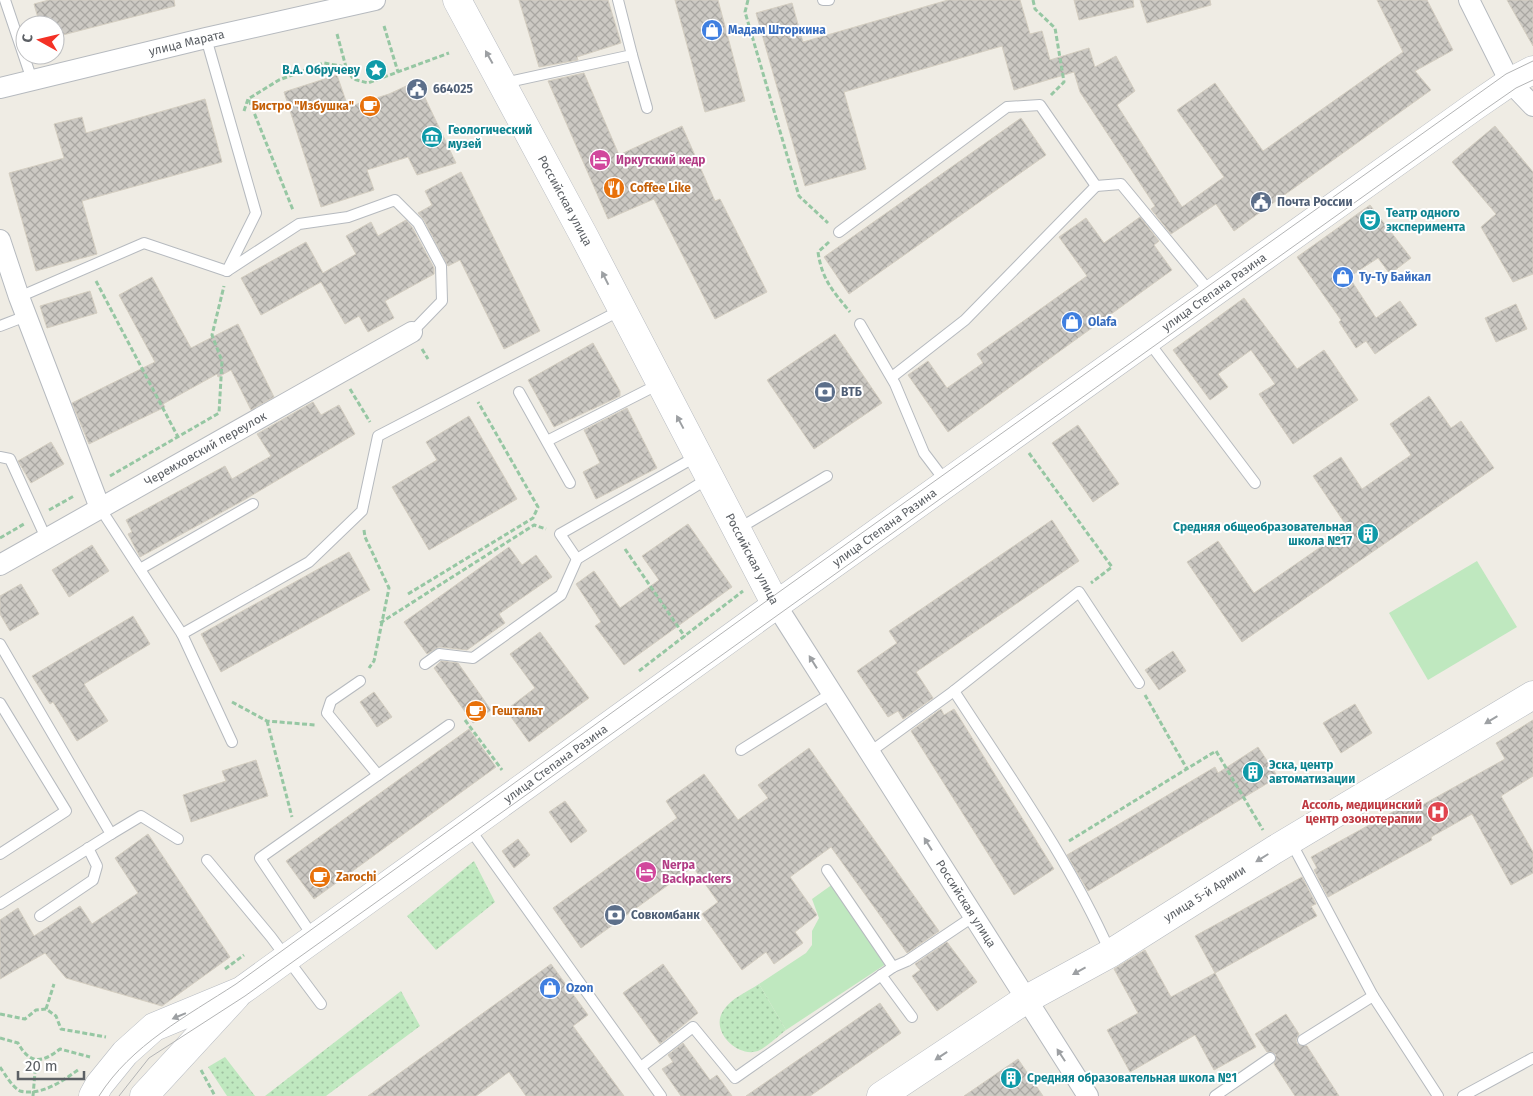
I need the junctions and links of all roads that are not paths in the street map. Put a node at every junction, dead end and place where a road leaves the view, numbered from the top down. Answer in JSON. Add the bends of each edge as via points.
{"nodes":[{"id":1,"x":5,"y":0,"type":"edge"},
{"id":2,"x":375,"y":0,"type":"edge"},
{"id":3,"x":458,"y":0,"type":"edge"},
{"id":4,"x":618,"y":0,"type":"edge"},
{"id":5,"x":823,"y":0,"type":"edge"},
{"id":6,"x":829,"y":0,"type":"edge"},
{"id":7,"x":1469,"y":0,"type":"edge"},
{"id":8,"x":206,"y":38,"type":"junction"},
{"id":9,"x":632,"y":55,"type":"junction"},
{"id":10,"x":1521,"y":76,"type":"edge"},
{"id":11,"x":32,"y":80,"type":"junction"},
{"id":12,"x":503,"y":83,"type":"junction"},
{"id":13,"x":0,"y":88,"type":"edge"},
{"id":14,"x":1533,"y":106,"type":"edge"},
{"id":15,"x":647,"y":108,"type":"dead end"},
{"id":16,"x":1096,"y":186,"type":"junction"},
{"id":17,"x":839,"y":232,"type":"road end"},
{"id":18,"x":0,"y":240,"type":"edge"},
{"id":19,"x":227,"y":271,"type":"junction"},
{"id":20,"x":1212,"y":294,"type":"junction"},
{"id":21,"x":19,"y":297,"type":"junction"},
{"id":22,"x":622,"y":310,"type":"junction"},
{"id":23,"x":26,"y":316,"type":"junction"},
{"id":24,"x":860,"y":324,"type":"road end"},
{"id":25,"x":0,"y":326,"type":"edge"},
{"id":26,"x":412,"y":332,"type":"joint"},
{"id":27,"x":1148,"y":340,"type":"junction"},
{"id":28,"x":892,"y":377,"type":"junction"},
{"id":29,"x":660,"y":383,"type":"junction"},
{"id":30,"x":519,"y":392,"type":"dead end"},
{"id":31,"x":547,"y":441,"type":"junction"},
{"id":32,"x":0,"y":457,"type":"edge"},
{"id":33,"x":704,"y":466,"type":"junction"},
{"id":34,"x":828,"y":476,"type":"dead end"},
{"id":35,"x":570,"y":483,"type":"dead end"},
{"id":36,"x":947,"y":483,"type":"junction"},
{"id":37,"x":1255,"y":483,"type":"dead end"},
{"id":38,"x":254,"y":504,"type":"dead end"},
{"id":39,"x":100,"y":508,"type":"junction"},
{"id":40,"x":737,"y":530,"type":"junction"},
{"id":41,"x":46,"y":538,"type":"junction"},
{"id":42,"x":577,"y":559,"type":"junction"},
{"id":43,"x":0,"y":565,"type":"edge"},
{"id":44,"x":140,"y":569,"type":"junction"},
{"id":45,"x":776,"y":605,"type":"junction"},
{"id":46,"x":182,"y":634,"type":"junction"},
{"id":47,"x":0,"y":644,"type":"edge"},
{"id":48,"x":425,"y":664,"type":"dead end"},
{"id":49,"x":360,"y":681,"type":"road end"},
{"id":50,"x":1138,"y":683,"type":"road end"},
{"id":51,"x":954,"y":691,"type":"junction"},
{"id":52,"x":832,"y":693,"type":"junction"},
{"id":53,"x":1533,"y":694,"type":"edge"},
{"id":54,"x":0,"y":703,"type":"edge"},
{"id":55,"x":449,"y":725,"type":"road end"},
{"id":56,"x":232,"y":742,"type":"dead end"},
{"id":57,"x":741,"y":750,"type":"dead end"},
{"id":58,"x":870,"y":752,"type":"junction"},
{"id":59,"x":378,"y":775,"type":"junction"},
{"id":60,"x":469,"y":827,"type":"junction"},
{"id":61,"x":111,"y":834,"type":"junction"},
{"id":62,"x":178,"y":839,"type":"dead end"},
{"id":63,"x":1282,"y":845,"type":"junction"},
{"id":64,"x":88,"y":848,"type":"junction"},
{"id":65,"x":0,"y":854,"type":"edge"},
{"id":66,"x":207,"y":860,"type":"dead end"},
{"id":67,"x":827,"y":870,"type":"dead end"},
{"id":68,"x":0,"y":904,"type":"edge"},
{"id":69,"x":40,"y":916,"type":"dead end"},
{"id":70,"x":974,"y":916,"type":"junction"},
{"id":71,"x":314,"y":938,"type":"junction"},
{"id":72,"x":1111,"y":953,"type":"junction"},
{"id":73,"x":287,"y":959,"type":"junction"},
{"id":74,"x":893,"y":966,"type":"junction"},
{"id":75,"x":881,"y":975,"type":"junction"},
{"id":76,"x":240,"y":991,"type":"junction"},
{"id":77,"x":1373,"y":996,"type":"junction"},
{"id":78,"x":1026,"y":1000,"type":"junction"},
{"id":79,"x":321,"y":1004,"type":"dead end"},
{"id":80,"x":912,"y":1017,"type":"dead end"},
{"id":81,"x":1303,"y":1040,"type":"dead end"},
{"id":82,"x":1270,"y":1058,"type":"dead end"},
{"id":83,"x":1533,"y":1058,"type":"edge"},
{"id":84,"x":641,"y":1067,"type":"junction"},
{"id":85,"x":93,"y":1096,"type":"edge"},
{"id":86,"x":144,"y":1096,"type":"edge"},
{"id":87,"x":661,"y":1096,"type":"edge"},
{"id":88,"x":881,"y":1096,"type":"edge"},
{"id":89,"x":1088,"y":1096,"type":"edge"},
{"id":90,"x":1215,"y":1096,"type":"edge"},
{"id":91,"x":1438,"y":1096,"type":"edge"},
{"id":92,"x":1463,"y":1096,"type":"edge"}],
"edges":[{"from":1,"to":11,"type":"lane"},
{"from":2,"to":8,"type":"street","name":"улица Марата"},
{"from":12,"to":3,"type":"main road","name":"Российская улица","one_way":true},
{"from":4,"to":9,"type":"lane"},
{"from":5,"to":6,"type":"lane"},
{"from":7,"to":10,"type":"street"},
{"from":8,"to":11,"type":"street","name":"улица Марата"},
{"from":8,"to":19,"type":"lane","via":[[256,213]]},
{"from":9,"to":12,"type":"lane"},
{"from":9,"to":15,"type":"lane"},
{"from":10,"to":14,"type":"street"},
{"from":10,"to":20,"type":"main road","name":"улица Степана Разина"},
{"from":11,"to":13,"type":"street","name":"улица Марата"},
{"from":22,"to":12,"type":"main road","name":"Российская улица","one_way":true},
{"from":16,"to":17,"type":"lane","via":[[1040,105],[1007,107]]},
{"from":16,"to":20,"type":"lane","via":[[1121,184]]},
{"from":16,"to":28,"type":"lane","via":[[965,320]]},
{"from":18,"to":21,"type":"street"},
{"from":19,"to":21,"type":"lane","via":[[144,243]]},
{"from":19,"to":26,"type":"lane","via":[[299,224],[348,217],[395,200],[418,224],[442,266],[442,301]]},
{"from":20,"to":27,"type":"main road","name":"улица Степана Разина"},
{"from":21,"to":23,"type":"street"},
{"from":22,"to":29,"type":"main road","name":"Российская улица"},
{"from":22,"to":46,"type":"lane","via":[[378,436],[362,510],[309,562]]},
{"from":23,"to":25,"type":"lane"},
{"from":23,"to":39,"type":"street"},
{"from":24,"to":28,"type":"lane"},
{"from":26,"to":39,"type":"street","name":"Черемховский переулок"},
{"from":27,"to":36,"type":"main road","name":"улица Степана Разина"},
{"from":27,"to":37,"type":"lane"},
{"from":28,"to":36,"type":"lane","via":[[924,453]]},
{"from":29,"to":31,"type":"lane"},
{"from":33,"to":29,"type":"main road","name":"Российская улица","one_way":true},
{"from":30,"to":31,"type":"lane"},
{"from":31,"to":35,"type":"lane"},
{"from":32,"to":41,"type":"lane","via":[[10,459]]},
{"from":33,"to":40,"type":"main road","name":"Российская улица"},
{"from":33,"to":42,"type":"lane","via":[[616,536]]},
{"from":33,"to":42,"type":"lane","via":[[560,534]]},
{"from":34,"to":40,"type":"lane"},
{"from":36,"to":45,"type":"main road","name":"улица Степана Разина"},
{"from":38,"to":44,"type":"lane"},
{"from":39,"to":41,"type":"street","name":"Черемховский переулок"},
{"from":39,"to":44,"type":"lane"},
{"from":40,"to":45,"type":"main road","name":"Российская улица"},
{"from":41,"to":43,"type":"street","name":"Черемховский переулок"},
{"from":42,"to":48,"type":"lane","via":[[561,595],[473,658],[439,654]]},
{"from":44,"to":46,"type":"lane"},
{"from":52,"to":45,"type":"street","name":"Российская улица","one_way":true},
{"from":45,"to":60,"type":"main road","name":"улица Степана Разина"},
{"from":46,"to":56,"type":"lane"},
{"from":47,"to":61,"type":"lane"},
{"from":49,"to":59,"type":"lane","via":[[331,701],[327,714]]},
{"from":50,"to":51,"type":"lane","via":[[1079,592]]},
{"from":51,"to":58,"type":"lane"},
{"from":51,"to":72,"type":"lane","via":[[1056,849]]},
{"from":52,"to":57,"type":"lane"},
{"from":52,"to":58,"type":"street","name":"Российская улица"},
{"from":53,"to":63,"type":"main road","name":"улица 5-й Армии","one_way":true},
{"from":54,"to":65,"type":"lane","via":[[66,811]]},
{"from":55,"to":59,"type":"lane"},
{"from":70,"to":58,"type":"street","name":"Российская улица","one_way":true},
{"from":59,"to":71,"type":"lane","via":[[260,858]]},
{"from":60,"to":71,"type":"main road","name":"улица Степана Разина"},
{"from":60,"to":84,"type":"lane"},
{"from":61,"to":62,"type":"lane","via":[[141,816]]},
{"from":61,"to":64,"type":"lane"},
{"from":63,"to":72,"type":"main road","name":"улица 5-й Армии","one_way":true},
{"from":63,"to":77,"type":"lane"},
{"from":64,"to":68,"type":"lane"},
{"from":64,"to":69,"type":"lane","via":[[97,866],[93,880]]},
{"from":66,"to":73,"type":"lane"},
{"from":67,"to":74,"type":"lane"},
{"from":70,"to":74,"type":"lane","via":[[907,961]]},
{"from":70,"to":78,"type":"street","name":"Российская улица"},
{"from":71,"to":73,"type":"main road","name":"улица Степана Разина"},
{"from":72,"to":78,"type":"main road","name":"улица 5-й Армии","one_way":true},
{"from":73,"to":76,"type":"main road","name":"улица Степана Разина"},
{"from":73,"to":79,"type":"lane"},
{"from":74,"to":75,"type":"lane"},
{"from":75,"to":80,"type":"lane"},
{"from":75,"to":84,"type":"lane","via":[[735,1078],[693,1027]]},
{"from":76,"to":85,"type":"main road","name":"улица Степана Разина","one_way":true,"via":[[154,1026],[125,1053],[98,1085]]},
{"from":76,"to":86,"type":"main road","name":"улица Степана Разина"},
{"from":77,"to":81,"type":"lane"},
{"from":77,"to":91,"type":"lane"},
{"from":78,"to":88,"type":"main road","name":"улица 5-й Армии","one_way":true},
{"from":89,"to":78,"type":"street","name":"Российская улица","one_way":true},
{"from":82,"to":90,"type":"lane"},
{"from":83,"to":92,"type":"lane"},
{"from":84,"to":87,"type":"lane"}]}
